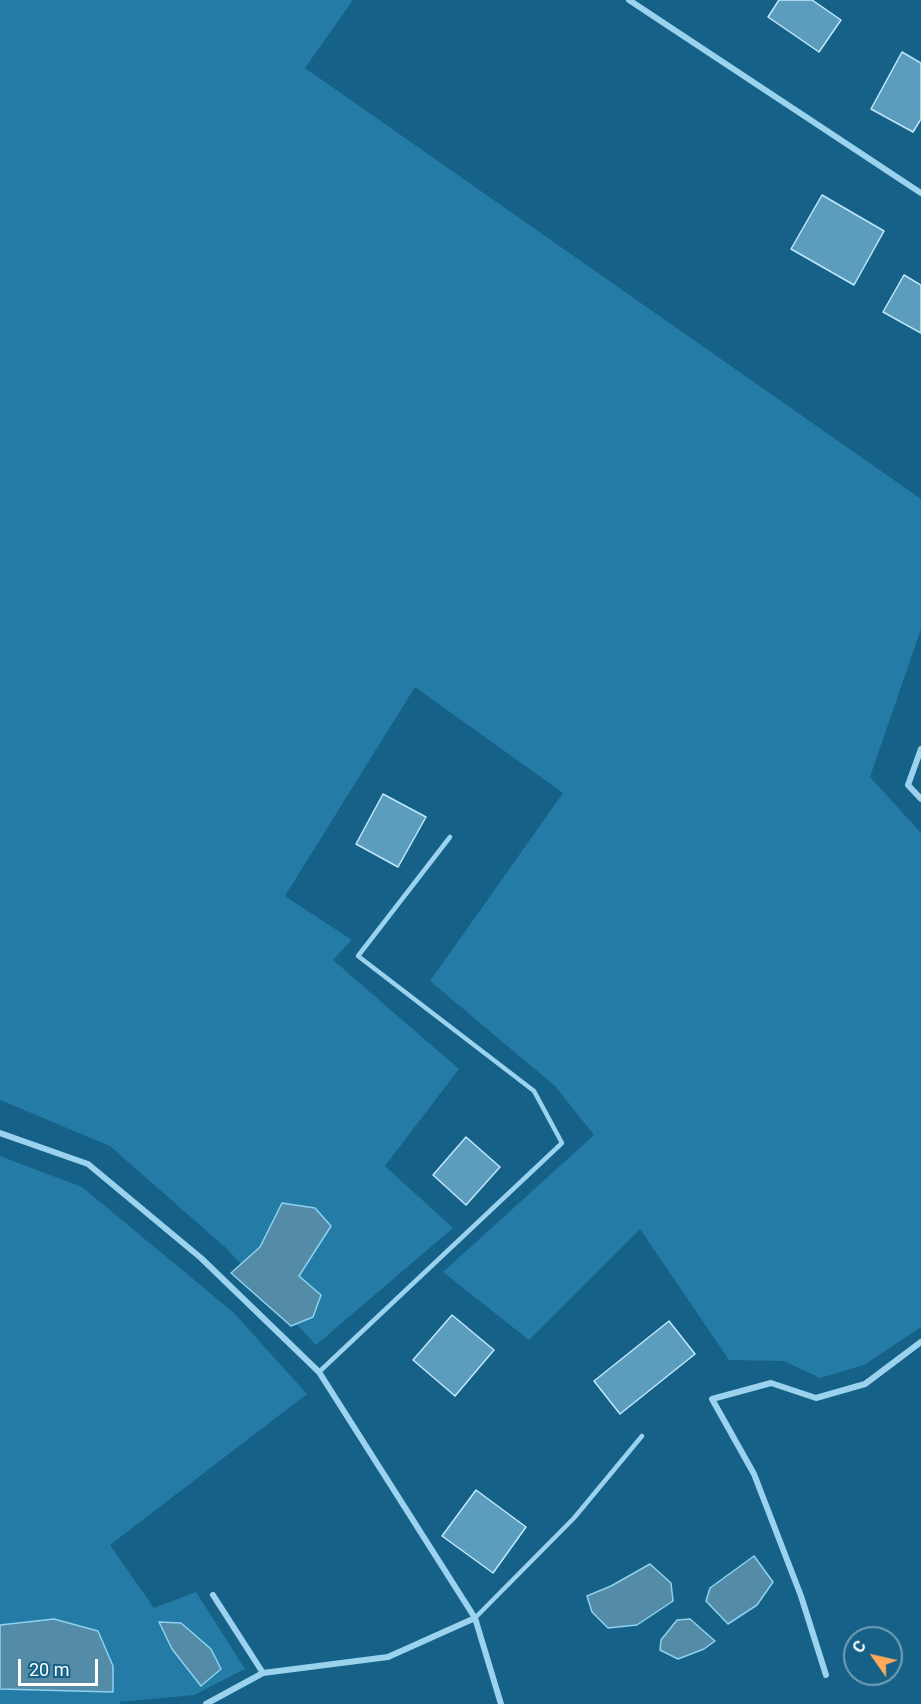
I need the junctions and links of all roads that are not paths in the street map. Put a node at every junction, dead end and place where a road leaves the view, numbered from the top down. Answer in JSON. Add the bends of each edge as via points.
{"nodes":[{"id":1,"x":628,"y":0,"type":"edge"},
{"id":2,"x":921,"y":193,"type":"edge"},
{"id":3,"x":921,"y":749,"type":"edge"},
{"id":4,"x":921,"y":799,"type":"edge"},
{"id":5,"x":450,"y":837,"type":"dead end"},
{"id":6,"x":0,"y":1133,"type":"edge"},
{"id":7,"x":921,"y":1341,"type":"edge"},
{"id":8,"x":318,"y":1372,"type":"junction"},
{"id":9,"x":642,"y":1436,"type":"dead end"},
{"id":10,"x":213,"y":1595,"type":"dead end"},
{"id":11,"x":475,"y":1618,"type":"junction"},
{"id":12,"x":263,"y":1673,"type":"junction"},
{"id":13,"x":826,"y":1675,"type":"dead end"},
{"id":14,"x":206,"y":1704,"type":"edge"},
{"id":15,"x":501,"y":1704,"type":"edge"}],
"edges":[{"from":1,"to":2,"type":"street"},
{"from":3,"to":4,"type":"street","via":[[908,784]]},
{"from":5,"to":8,"type":"lane","via":[[358,956],[534,1091],[562,1143]]},
{"from":6,"to":8,"type":"street","via":[[88,1164],[201,1258]]},
{"from":7,"to":13,"type":"street","via":[[866,1384],[816,1398],[771,1383],[712,1399],[754,1474],[801,1596]]},
{"from":8,"to":11,"type":"street"},
{"from":9,"to":11,"type":"lane","via":[[574,1518]]},
{"from":10,"to":12,"type":"street"},
{"from":11,"to":12,"type":"street","via":[[388,1657]]},
{"from":11,"to":15,"type":"street"},
{"from":12,"to":14,"type":"street"}]}
